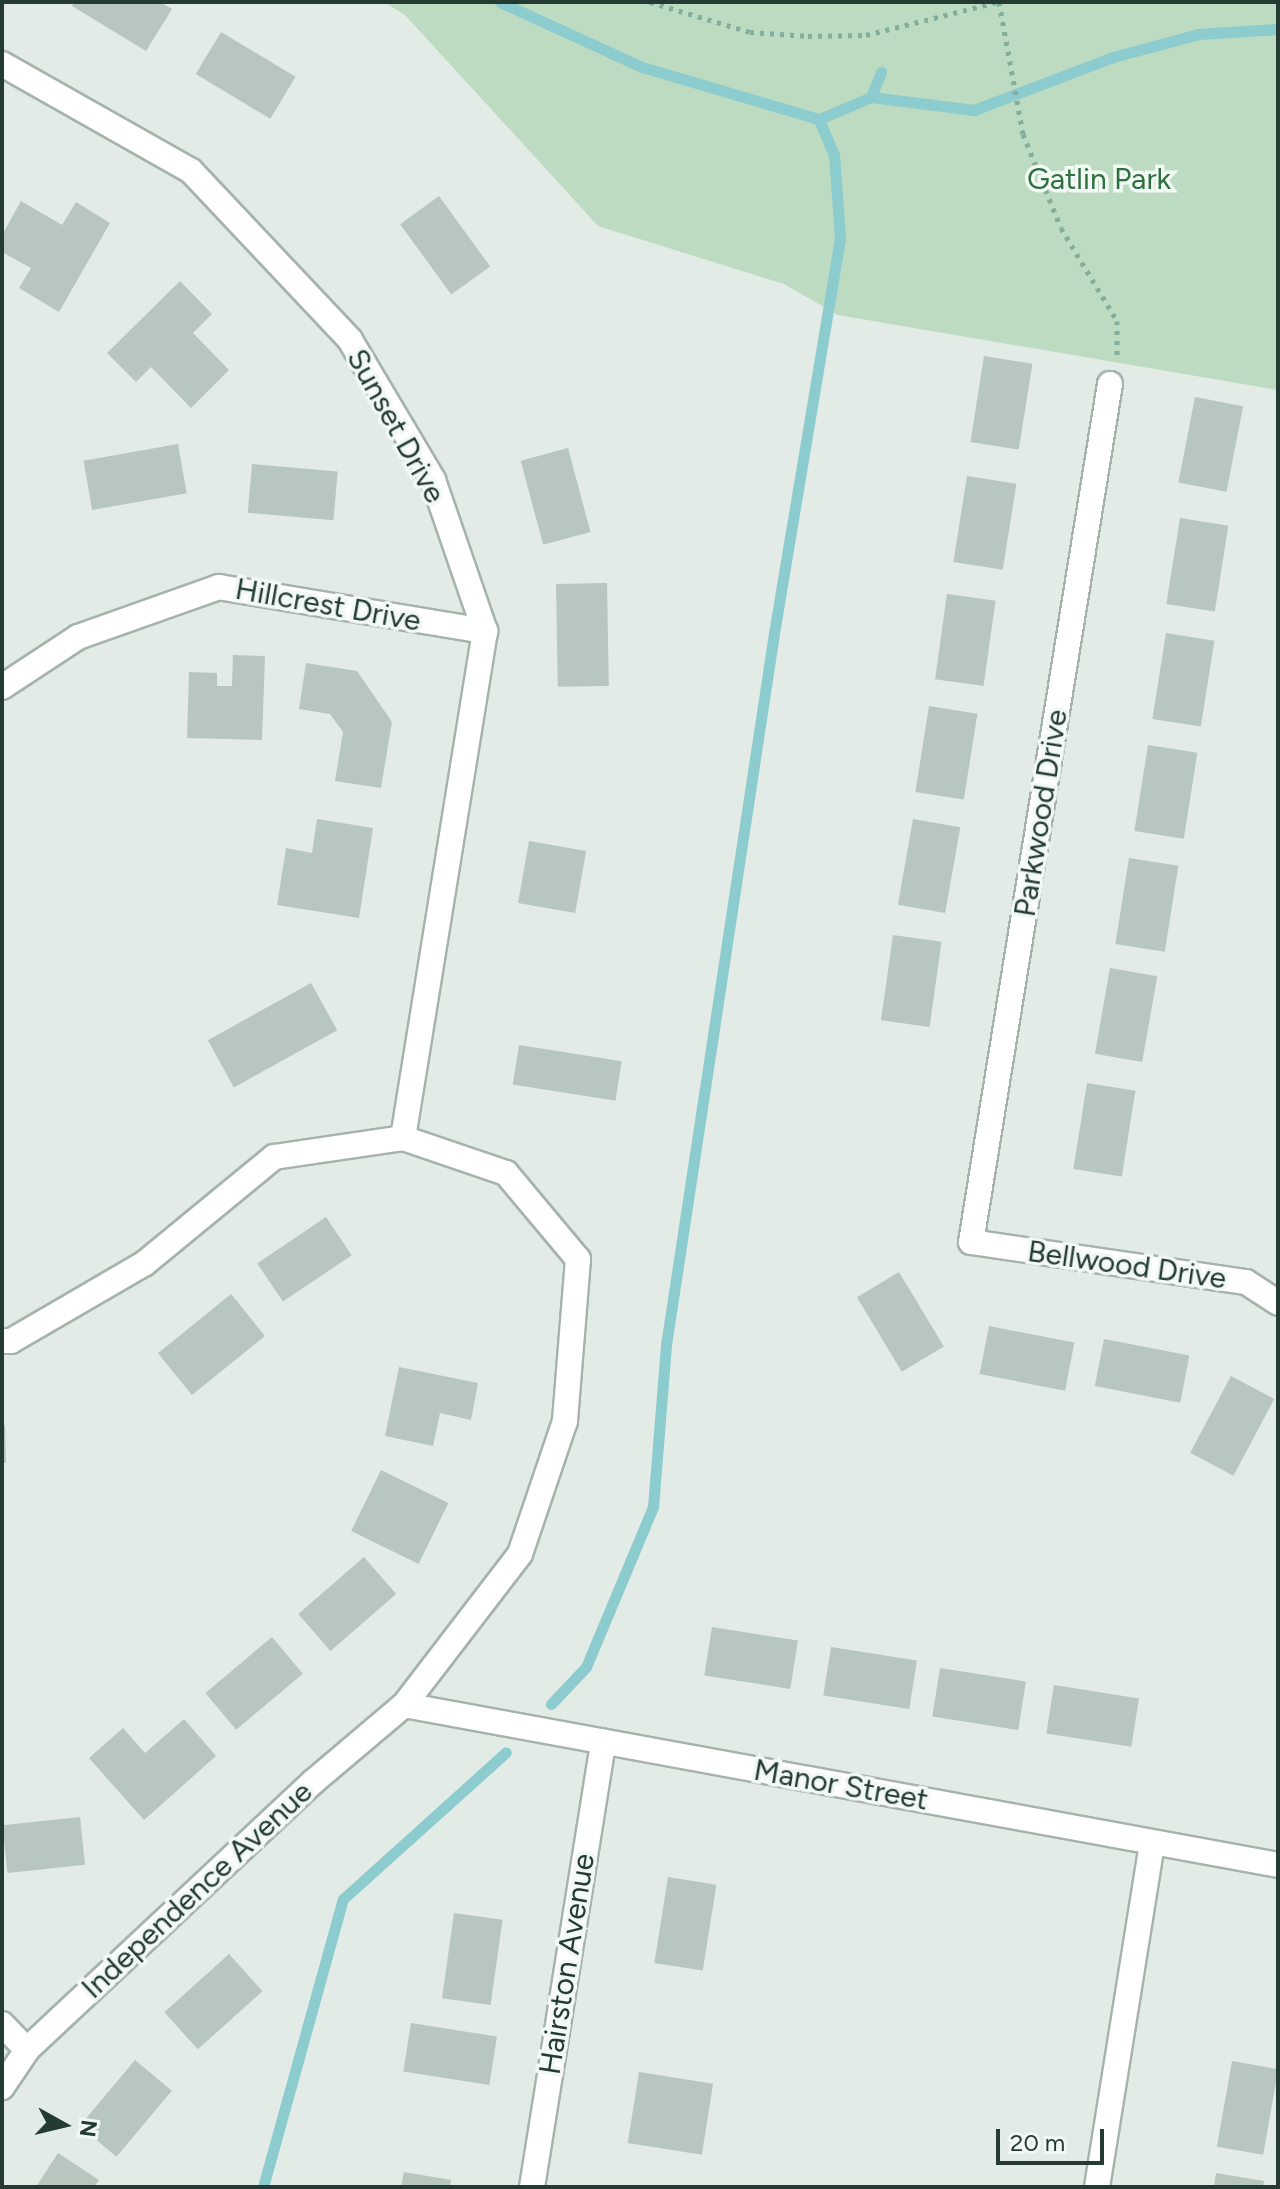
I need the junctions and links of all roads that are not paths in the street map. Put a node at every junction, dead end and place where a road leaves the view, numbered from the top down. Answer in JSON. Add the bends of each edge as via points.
{"nodes":[{"id":1,"x":2,"y":64,"type":"edge"},
{"id":2,"x":1110,"y":384,"type":"dead end"},
{"id":3,"x":485,"y":631,"type":"junction"},
{"id":4,"x":2,"y":687,"type":"edge"},
{"id":5,"x":403,"y":1138,"type":"junction"},
{"id":6,"x":971,"y":1242,"type":"joint"},
{"id":7,"x":1278,"y":1303,"type":"edge"},
{"id":8,"x":2,"y":1341,"type":"edge"},
{"id":9,"x":404,"y":1705,"type":"junction"},
{"id":10,"x":603,"y":1742,"type":"junction"},
{"id":11,"x":1152,"y":1842,"type":"junction"},
{"id":12,"x":1278,"y":1865,"type":"edge"},
{"id":13,"x":2,"y":2024,"type":"edge"},
{"id":14,"x":27,"y":2050,"type":"junction"},
{"id":15,"x":2,"y":2087,"type":"edge"},
{"id":16,"x":532,"y":2187,"type":"edge"},
{"id":17,"x":1097,"y":2187,"type":"edge"}],
"edges":[{"from":1,"to":3,"type":"street","name":"Sunset Drive","via":[[191,171],[350,340],[433,480]]},
{"from":2,"to":6,"type":"street","name":"Parkwood Drive"},
{"from":3,"to":4,"type":"street","name":"Hillcrest Drive","via":[[219,587],[78,637]]},
{"from":3,"to":5,"type":"street","name":"Sunset Drive"},
{"from":5,"to":8,"type":"street","via":[[274,1157],[145,1263],[11,1341]]},
{"from":5,"to":9,"type":"street","name":"Independence Avenue","via":[[506,1173],[578,1259],[565,1421],[520,1554]]},
{"from":6,"to":7,"type":"street","name":"Bellwood Drive","via":[[1246,1282]]},
{"from":9,"to":10,"type":"street","name":"Manor Street"},
{"from":9,"to":14,"type":"street","name":"Independence Avenue","via":[[313,1782]]},
{"from":10,"to":11,"type":"street","name":"Manor Street"},
{"from":10,"to":16,"type":"street","name":"Hairston Avenue"},
{"from":11,"to":12,"type":"street","name":"Manor Street"},
{"from":11,"to":17,"type":"street"},
{"from":13,"to":14,"type":"street"},
{"from":14,"to":15,"type":"street","name":"Independence Avenue"}]}
